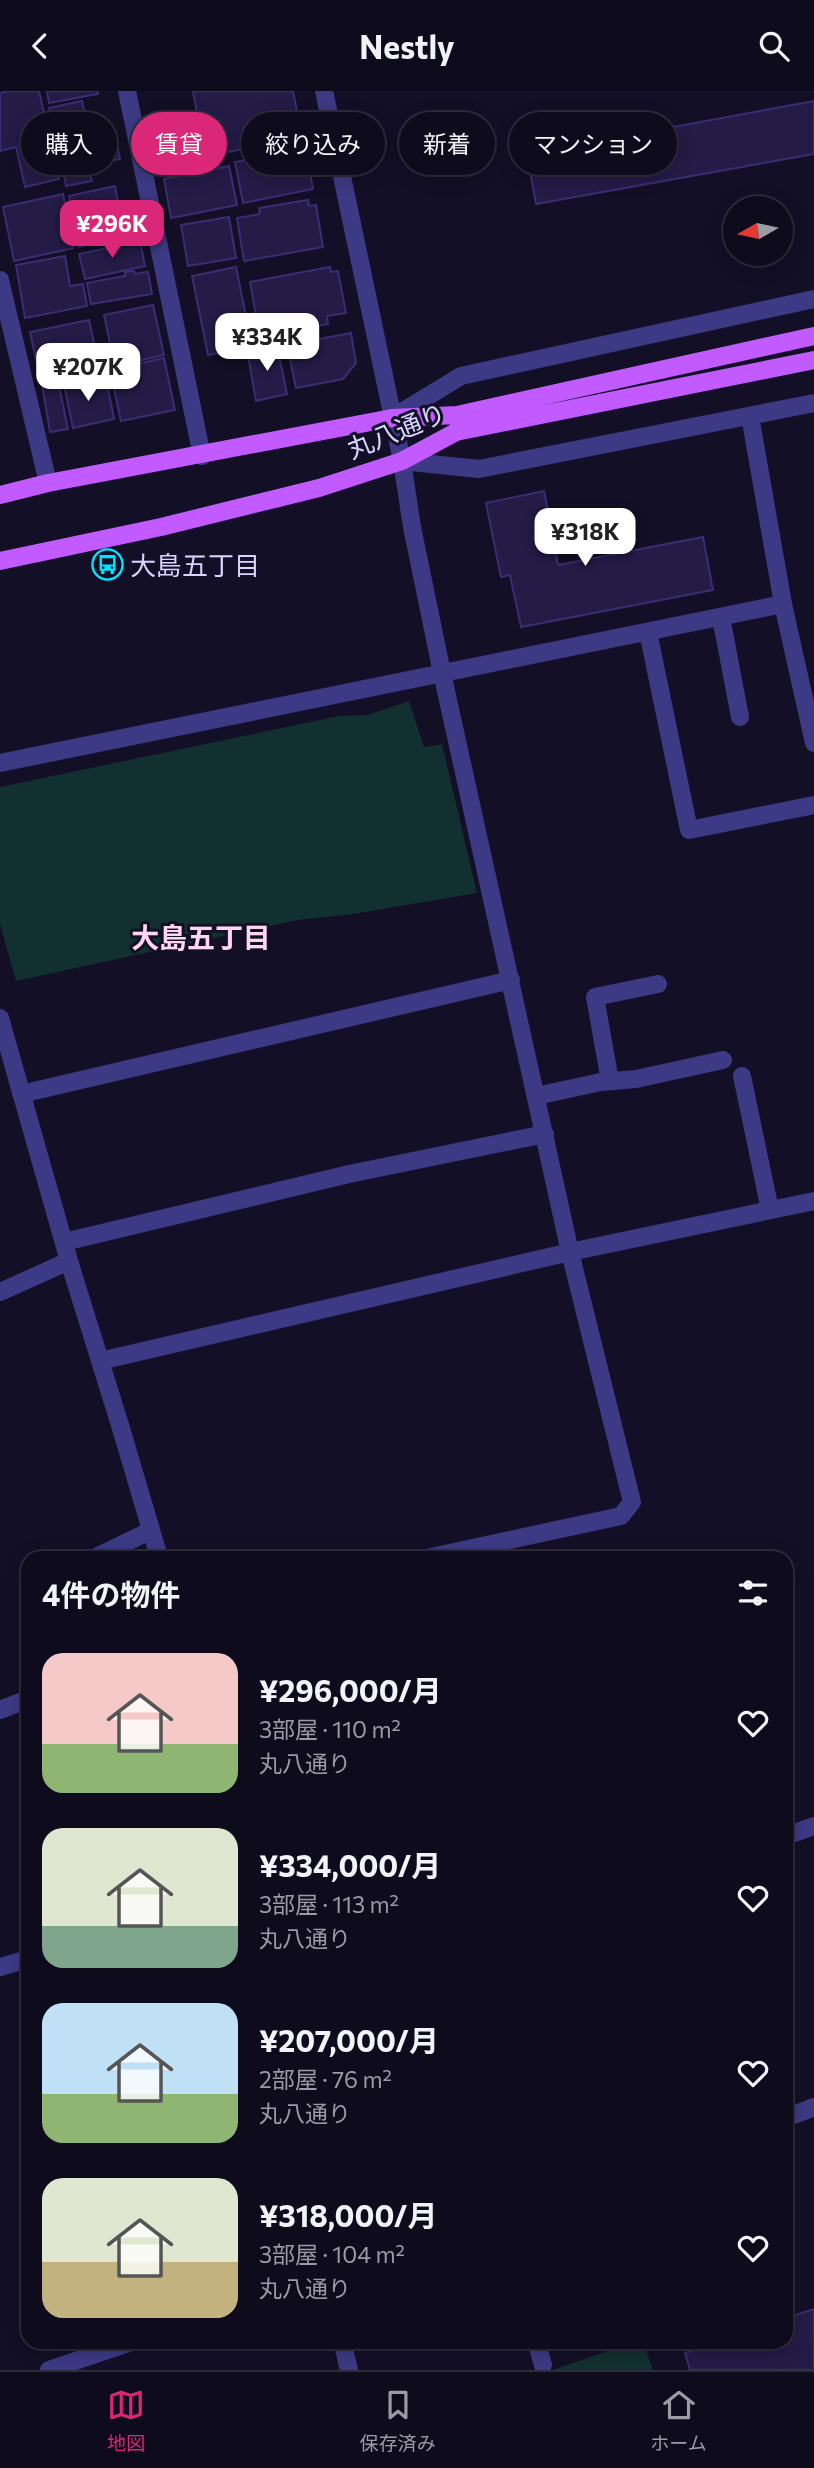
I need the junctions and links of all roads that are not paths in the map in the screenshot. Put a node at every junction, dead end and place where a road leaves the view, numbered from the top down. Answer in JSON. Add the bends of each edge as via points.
{"nodes":[{"id":1,"x":127,"y":91,"type":"edge"},
{"id":2,"x":324,"y":91,"type":"edge"},
{"id":3,"x":0,"y":280,"type":"edge"},
{"id":4,"x":814,"y":299,"type":"edge"},
{"id":5,"x":814,"y":335,"type":"edge"},
{"id":6,"x":814,"y":359,"type":"edge"},
{"id":7,"x":814,"y":403,"type":"edge"},
{"id":8,"x":750,"y":416,"type":"junction"},
{"id":9,"x":392,"y":418,"type":"junction"},
{"id":10,"x":457,"y":423,"type":"junction"},
{"id":11,"x":202,"y":456,"type":"junction"},
{"id":12,"x":402,"y":461,"type":"junction"},
{"id":13,"x":48,"y":483,"type":"junction"},
{"id":14,"x":0,"y":495,"type":"edge"},
{"id":15,"x":0,"y":561,"type":"edge"},
{"id":16,"x":783,"y":604,"type":"junction"},
{"id":17,"x":721,"y":617,"type":"junction"},
{"id":18,"x":648,"y":632,"type":"junction"},
{"id":19,"x":442,"y":673,"type":"junction"},
{"id":20,"x":740,"y":717,"type":"dead end"},
{"id":21,"x":814,"y":743,"type":"edge"},
{"id":22,"x":0,"y":763,"type":"edge"},
{"id":23,"x":814,"y":804,"type":"edge"},
{"id":24,"x":511,"y":980,"type":"junction"},
{"id":25,"x":658,"y":984,"type":"dead end"},
{"id":26,"x":0,"y":1018,"type":"edge"},
{"id":27,"x":723,"y":1060,"type":"dead end"},
{"id":28,"x":742,"y":1076,"type":"dead end"},
{"id":29,"x":610,"y":1081,"type":"junction"},
{"id":30,"x":21,"y":1094,"type":"junction"},
{"id":31,"x":536,"y":1096,"type":"junction"},
{"id":32,"x":545,"y":1134,"type":"junction"},
{"id":33,"x":814,"y":1201,"type":"edge"},
{"id":34,"x":770,"y":1210,"type":"junction"},
{"id":35,"x":64,"y":1242,"type":"junction"},
{"id":36,"x":570,"y":1252,"type":"junction"},
{"id":37,"x":69,"y":1261,"type":"junction"},
{"id":38,"x":0,"y":1292,"type":"edge"},
{"id":39,"x":100,"y":1361,"type":"junction"},
{"id":40,"x":150,"y":1531,"type":"junction"},
{"id":41,"x":108,"y":1551,"type":"edge"},
{"id":42,"x":157,"y":1551,"type":"edge"},
{"id":43,"x":459,"y":1551,"type":"edge"},
{"id":44,"x":21,"y":1702,"type":"edge"},
{"id":45,"x":0,"y":1710,"type":"edge"},
{"id":46,"x":814,"y":1826,"type":"edge"},
{"id":47,"x":793,"y":1834,"type":"edge"},
{"id":48,"x":21,"y":1961,"type":"edge"},
{"id":49,"x":0,"y":1967,"type":"edge"},
{"id":50,"x":814,"y":2106,"type":"edge"},
{"id":51,"x":793,"y":2114,"type":"edge"},
{"id":52,"x":111,"y":2349,"type":"edge"},
{"id":53,"x":344,"y":2349,"type":"edge"},
{"id":54,"x":538,"y":2349,"type":"edge"},
{"id":55,"x":543,"y":2365,"type":"dead end"},
{"id":56,"x":49,"y":2370,"type":"edge"},
{"id":57,"x":349,"y":2370,"type":"edge"}],
"edges":[{"from":1,"to":11,"type":"street"},
{"from":2,"to":9,"type":"street"},
{"from":3,"to":13,"type":"street"},
{"from":4,"to":9,"type":"street","via":[[461,376]]},
{"from":5,"to":10,"type":"main road","name":"丸八通り"},
{"from":6,"to":10,"type":"main road","name":"丸八通り"},
{"from":7,"to":8,"type":"street"},
{"from":8,"to":12,"type":"street","via":[[479,469]]},
{"from":8,"to":16,"type":"street"},
{"from":9,"to":10,"type":"main road","name":"丸八通り"},
{"from":9,"to":11,"type":"main road","name":"丸八通り"},
{"from":9,"to":12,"type":"street"},
{"from":10,"to":12,"type":"main road","name":"丸八通り"},
{"from":11,"to":13,"type":"main road","name":"丸八通り"},
{"from":12,"to":15,"type":"main road","name":"丸八通り","via":[[161,527]]},
{"from":12,"to":19,"type":"street"},
{"from":13,"to":14,"type":"main road","name":"丸八通り"},
{"from":16,"to":17,"type":"street"},
{"from":16,"to":21,"type":"street"},
{"from":17,"to":18,"type":"street"},
{"from":17,"to":20,"type":"street"},
{"from":18,"to":19,"type":"street"},
{"from":18,"to":23,"type":"street","via":[[689,830]]},
{"from":19,"to":22,"type":"street"},
{"from":19,"to":24,"type":"street"},
{"from":24,"to":30,"type":"street"},
{"from":24,"to":31,"type":"street"},
{"from":25,"to":29,"type":"street","via":[[595,997]]},
{"from":26,"to":30,"type":"street"},
{"from":27,"to":29,"type":"street"},
{"from":28,"to":34,"type":"street"},
{"from":29,"to":31,"type":"street"},
{"from":30,"to":35,"type":"street"},
{"from":31,"to":32,"type":"street"},
{"from":32,"to":35,"type":"street","via":[[349,1174]]},
{"from":32,"to":36,"type":"street"},
{"from":33,"to":34,"type":"street"},
{"from":34,"to":36,"type":"street"},
{"from":35,"to":37,"type":"street"},
{"from":36,"to":39,"type":"street"},
{"from":36,"to":43,"type":"street","via":[[632,1503],[621,1516]]},
{"from":37,"to":38,"type":"street"},
{"from":37,"to":39,"type":"street"},
{"from":39,"to":40,"type":"street"},
{"from":40,"to":41,"type":"street"},
{"from":40,"to":42,"type":"street"},
{"from":44,"to":45,"type":"street"},
{"from":46,"to":47,"type":"street"},
{"from":48,"to":49,"type":"street"},
{"from":50,"to":51,"type":"street"},
{"from":52,"to":56,"type":"street"},
{"from":53,"to":57,"type":"street"},
{"from":54,"to":55,"type":"street"}]}
